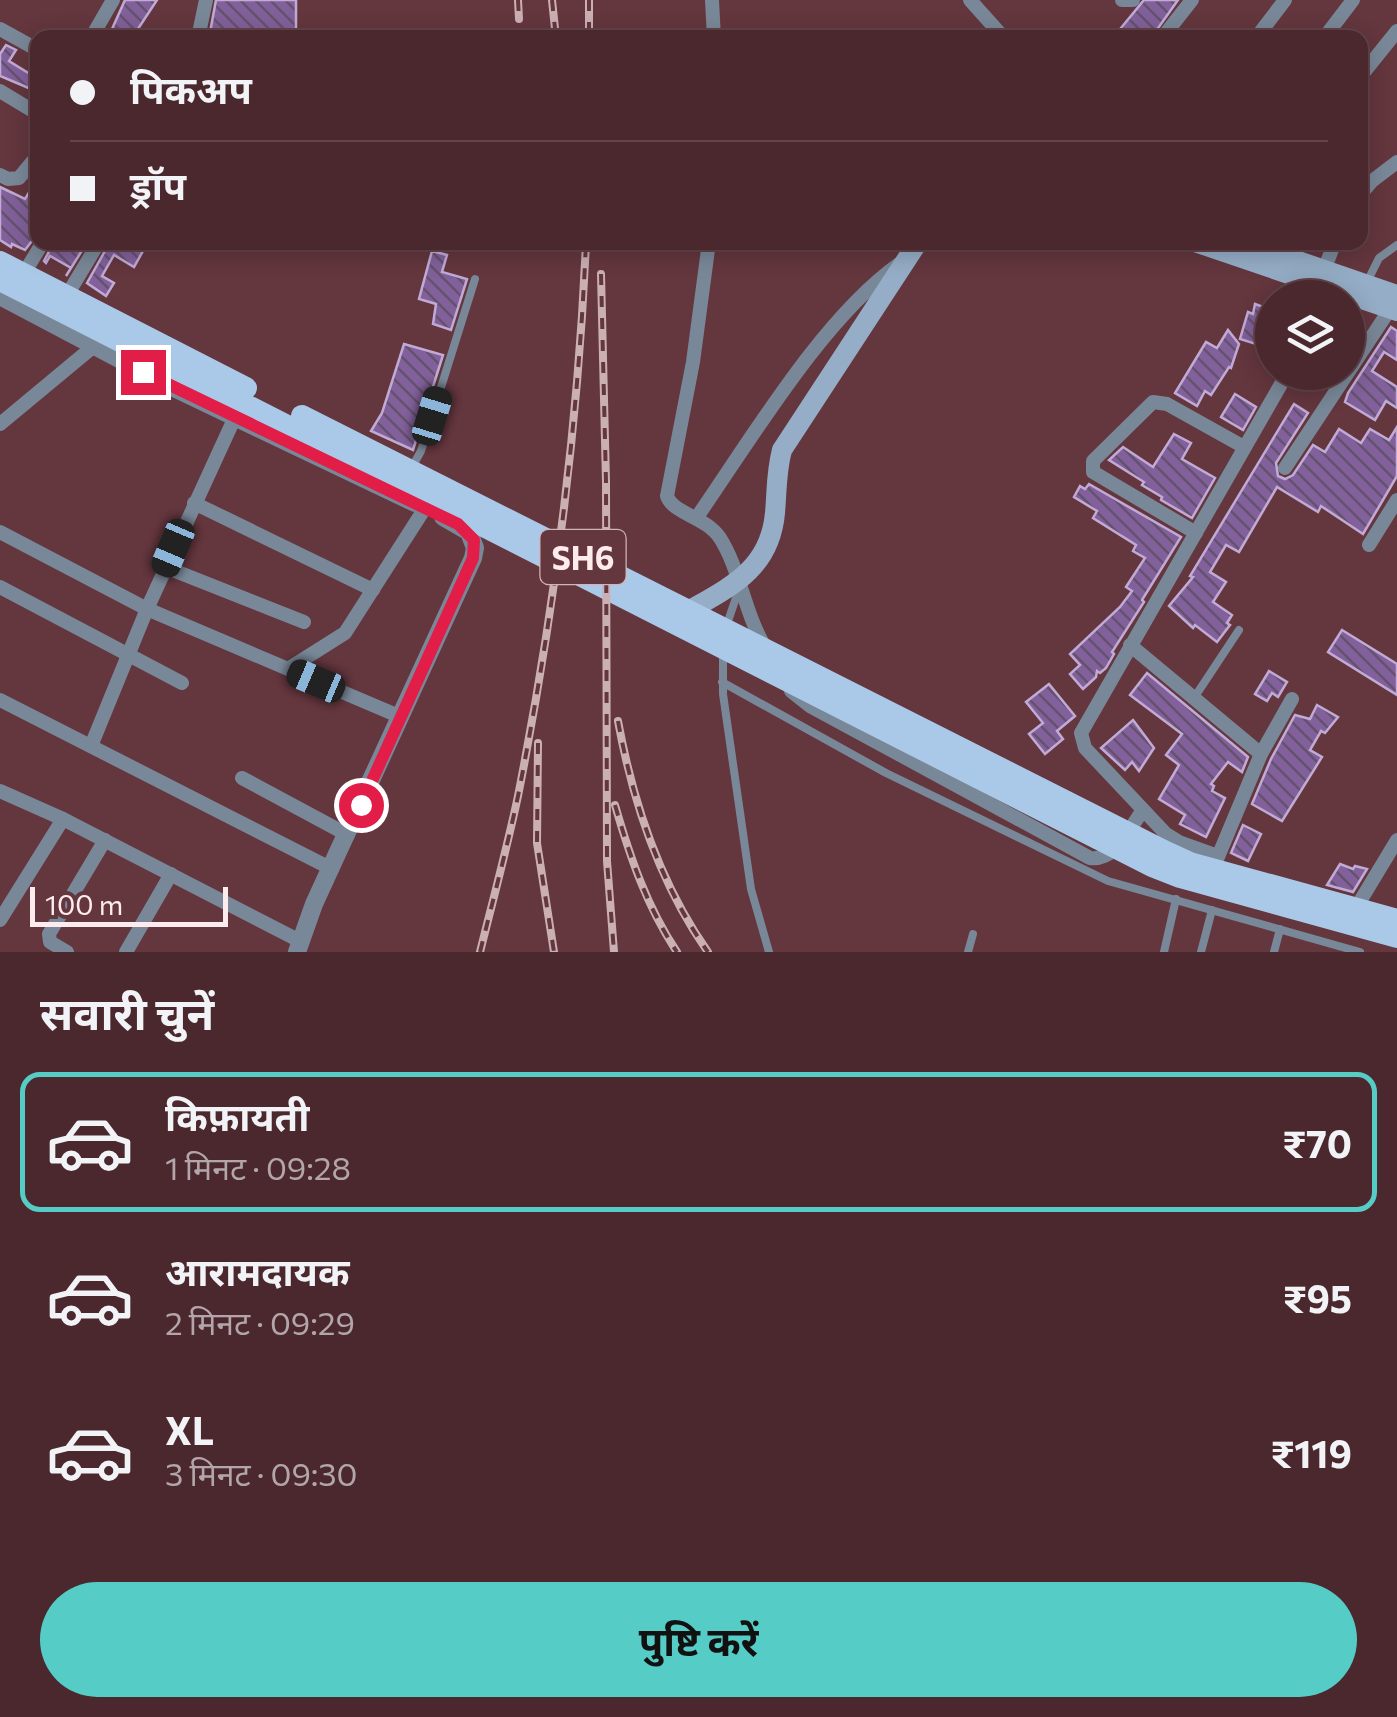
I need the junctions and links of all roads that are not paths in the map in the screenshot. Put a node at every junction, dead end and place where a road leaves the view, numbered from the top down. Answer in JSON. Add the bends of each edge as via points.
{"nodes":[{"id":1,"x":113,"y":0,"type":"edge"},
{"id":2,"x":206,"y":0,"type":"edge"},
{"id":3,"x":712,"y":0,"type":"edge"},
{"id":4,"x":970,"y":0,"type":"edge"},
{"id":5,"x":1122,"y":0,"type":"edge"},
{"id":6,"x":1133,"y":0,"type":"edge"},
{"id":7,"x":1192,"y":0,"type":"edge"},
{"id":8,"x":1285,"y":0,"type":"edge"},
{"id":9,"x":1353,"y":0,"type":"edge"},
{"id":10,"x":0,"y":29,"type":"edge"},
{"id":11,"x":96,"y":30,"type":"edge"},
{"id":12,"x":200,"y":30,"type":"edge"},
{"id":13,"x":714,"y":30,"type":"edge"},
{"id":14,"x":997,"y":30,"type":"edge"},
{"id":15,"x":1168,"y":30,"type":"edge"},
{"id":16,"x":1262,"y":30,"type":"edge"},
{"id":17,"x":1330,"y":30,"type":"edge"},
{"id":18,"x":1397,"y":31,"type":"edge"},
{"id":19,"x":30,"y":46,"type":"edge"},
{"id":20,"x":1368,"y":67,"type":"edge"},
{"id":21,"x":0,"y":91,"type":"edge"},
{"id":22,"x":30,"y":109,"type":"edge"},
{"id":23,"x":1397,"y":162,"type":"edge"},
{"id":24,"x":30,"y":165,"type":"edge"},
{"id":25,"x":0,"y":175,"type":"edge"},
{"id":26,"x":1368,"y":186,"type":"edge"},
{"id":27,"x":1397,"y":245,"type":"edge"},
{"id":28,"x":37,"y":250,"type":"edge"},
{"id":29,"x":93,"y":250,"type":"edge"},
{"id":30,"x":708,"y":250,"type":"edge"},
{"id":31,"x":912,"y":250,"type":"edge"},
{"id":32,"x":1221,"y":250,"type":"edge"},
{"id":33,"x":1260,"y":250,"type":"edge"},
{"id":34,"x":1335,"y":250,"type":"edge"},
{"id":35,"x":904,"y":261,"type":"junction"},
{"id":36,"x":0,"y":262,"type":"edge"},
{"id":37,"x":475,"y":279,"type":"dead end"},
{"id":38,"x":1321,"y":280,"type":"edge"},
{"id":39,"x":1325,"y":280,"type":"edge"},
{"id":40,"x":1334,"y":280,"type":"edge"},
{"id":41,"x":1366,"y":284,"type":"joint"},
{"id":42,"x":3,"y":292,"type":"edge"},
{"id":43,"x":1365,"y":295,"type":"edge"},
{"id":44,"x":1395,"y":305,"type":"edge"},
{"id":45,"x":51,"y":323,"type":"junction"},
{"id":46,"x":94,"y":346,"type":"junction"},
{"id":47,"x":1277,"y":390,"type":"edge"},
{"id":48,"x":236,"y":417,"type":"junction"},
{"id":49,"x":0,"y":424,"type":"edge"},
{"id":50,"x":1244,"y":447,"type":"junction"},
{"id":51,"x":1286,"y":468,"type":"dead end"},
{"id":52,"x":398,"y":495,"type":"junction"},
{"id":53,"x":1397,"y":500,"type":"edge"},
{"id":54,"x":194,"y":503,"type":"junction"},
{"id":55,"x":424,"y":508,"type":"junction"},
{"id":56,"x":696,"y":516,"type":"junction"},
{"id":57,"x":0,"y":532,"type":"edge"},
{"id":58,"x":1196,"y":532,"type":"junction"},
{"id":59,"x":1369,"y":545,"type":"dead end"},
{"id":60,"x":165,"y":568,"type":"junction"},
{"id":61,"x":0,"y":587,"type":"edge"},
{"id":62,"x":739,"y":589,"type":"junction"},
{"id":63,"x":373,"y":590,"type":"junction"},
{"id":64,"x":147,"y":609,"type":"junction"},
{"id":65,"x":690,"y":610,"type":"junction"},
{"id":66,"x":304,"y":622,"type":"dead end"},
{"id":67,"x":1239,"y":630,"type":"dead end"},
{"id":68,"x":1130,"y":645,"type":"junction"},
{"id":69,"x":127,"y":654,"type":"junction"},
{"id":70,"x":288,"y":669,"type":"junction"},
{"id":71,"x":722,"y":682,"type":"junction"},
{"id":72,"x":182,"y":684,"type":"dead end"},
{"id":73,"x":1194,"y":698,"type":"junction"},
{"id":74,"x":1292,"y":699,"type":"dead end"},
{"id":75,"x":0,"y":700,"type":"edge"},
{"id":76,"x":401,"y":717,"type":"junction"},
{"id":77,"x":91,"y":746,"type":"junction"},
{"id":78,"x":1261,"y":754,"type":"junction"},
{"id":79,"x":242,"y":778,"type":"dead end"},
{"id":80,"x":0,"y":791,"type":"edge"},
{"id":81,"x":1143,"y":810,"type":"junction"},
{"id":82,"x":63,"y":819,"type":"junction"},
{"id":83,"x":348,"y":835,"type":"junction"},
{"id":84,"x":105,"y":840,"type":"junction"},
{"id":85,"x":1397,"y":840,"type":"edge"},
{"id":86,"x":1159,"y":859,"type":"junction"},
{"id":87,"x":1216,"y":862,"type":"junction"},
{"id":88,"x":332,"y":869,"type":"junction"},
{"id":89,"x":171,"y":874,"type":"junction"},
{"id":90,"x":1176,"y":899,"type":"junction"},
{"id":91,"x":1356,"y":908,"type":"junction"},
{"id":92,"x":1212,"y":910,"type":"junction"},
{"id":93,"x":0,"y":920,"type":"edge"},
{"id":94,"x":1397,"y":920,"type":"edge"},
{"id":95,"x":1280,"y":928,"type":"junction"},
{"id":96,"x":973,"y":934,"type":"dead end"},
{"id":97,"x":1397,"y":936,"type":"edge"},
{"id":98,"x":299,"y":946,"type":"edge"},
{"id":99,"x":66,"y":952,"type":"edge"},
{"id":100,"x":126,"y":952,"type":"edge"},
{"id":101,"x":769,"y":952,"type":"edge"},
{"id":102,"x":968,"y":952,"type":"edge"},
{"id":103,"x":1164,"y":952,"type":"edge"},
{"id":104,"x":1201,"y":952,"type":"edge"},
{"id":105,"x":1274,"y":952,"type":"edge"},
{"id":106,"x":1360,"y":952,"type":"edge"}],
"edges":[{"from":1,"to":11,"type":"street"},
{"from":2,"to":12,"type":"street"},
{"from":3,"to":13,"type":"street"},
{"from":4,"to":14,"type":"street"},
{"from":5,"to":6,"type":"street"},
{"from":7,"to":15,"type":"street"},
{"from":8,"to":16,"type":"street"},
{"from":9,"to":17,"type":"street"},
{"from":10,"to":19,"type":"street"},
{"from":18,"to":20,"type":"street"},
{"from":21,"to":22,"type":"street"},
{"from":23,"to":26,"type":"street"},
{"from":24,"to":25,"type":"street","via":[[20,178]]},
{"from":27,"to":41,"type":"lane","via":[[1379,258]]},
{"from":28,"to":42,"type":"street"},
{"from":29,"to":45,"type":"street"},
{"from":30,"to":56,"type":"street","via":[[667,496],[674,507]]},
{"from":31,"to":35,"type":"main road"},
{"from":32,"to":38,"type":"main road"},
{"from":33,"to":39,"type":"main road"},
{"from":34,"to":40,"type":"street"},
{"from":35,"to":56,"type":"street","via":[[854,303],[810,356]]},
{"from":35,"to":65,"type":"main road","via":[[782,450],[774,529],[758,562]]},
{"from":36,"to":65,"type":"main road","number":"SH6"},
{"from":37,"to":52,"type":"lane","via":[[421,451]]},
{"from":41,"to":44,"type":"main road"},
{"from":42,"to":45,"type":"street"},
{"from":42,"to":86,"type":"main road","number":"SH6"},
{"from":43,"to":44,"type":"main road"},
{"from":44,"to":51,"type":"street"},
{"from":45,"to":46,"type":"street"},
{"from":46,"to":48,"type":"street"},
{"from":46,"to":49,"type":"street"},
{"from":47,"to":50,"type":"street"},
{"from":48,"to":52,"type":"street"},
{"from":48,"to":54,"type":"street"},
{"from":50,"to":58,"type":"street"},
{"from":50,"to":58,"type":"street","via":[[1153,402],[1093,461],[1093,472]]},
{"from":52,"to":55,"type":"street"},
{"from":53,"to":59,"type":"street"},
{"from":54,"to":60,"type":"street"},
{"from":54,"to":63,"type":"street"},
{"from":55,"to":63,"type":"street"},
{"from":55,"to":76,"type":"street","via":[[470,532],[475,548]]},
{"from":56,"to":62,"type":"street","via":[[719,536]]},
{"from":57,"to":64,"type":"street"},
{"from":58,"to":68,"type":"street"},
{"from":60,"to":64,"type":"street"},
{"from":60,"to":66,"type":"street"},
{"from":61,"to":69,"type":"street"},
{"from":62,"to":71,"type":"lane","via":[[724,639]]},
{"from":62,"to":81,"type":"street","via":[[748,618],[800,699],[985,803],[1098,859],[1112,853]]},
{"from":63,"to":70,"type":"street","via":[[339,639]]},
{"from":64,"to":69,"type":"street"},
{"from":64,"to":70,"type":"street"},
{"from":65,"to":86,"type":"main road","number":"SH6"},
{"from":67,"to":73,"type":"lane"},
{"from":68,"to":73,"type":"street"},
{"from":68,"to":81,"type":"street","via":[[1082,741]]},
{"from":69,"to":72,"type":"street"},
{"from":69,"to":77,"type":"street"},
{"from":70,"to":76,"type":"street"},
{"from":71,"to":90,"type":"lane","via":[[1040,850],[1108,881]]},
{"from":71,"to":101,"type":"lane","via":[[750,889]]},
{"from":73,"to":78,"type":"street"},
{"from":74,"to":78,"type":"street"},
{"from":75,"to":77,"type":"street"},
{"from":76,"to":83,"type":"street"},
{"from":77,"to":88,"type":"street"},
{"from":78,"to":87,"type":"street"},
{"from":79,"to":83,"type":"street"},
{"from":80,"to":82,"type":"street"},
{"from":81,"to":87,"type":"street","via":[[1172,838]]},
{"from":82,"to":84,"type":"street"},
{"from":82,"to":93,"type":"street"},
{"from":83,"to":88,"type":"street"},
{"from":84,"to":89,"type":"street"},
{"from":84,"to":99,"type":"street","via":[[50,934],[50,942]]},
{"from":85,"to":91,"type":"street"},
{"from":86,"to":87,"type":"main road","number":"SH6"},
{"from":86,"to":97,"type":"main road","number":"SH6","via":[[1180,878]]},
{"from":87,"to":91,"type":"main road","number":"SH6"},
{"from":88,"to":98,"type":"street"},
{"from":89,"to":98,"type":"street"},
{"from":89,"to":100,"type":"street"},
{"from":90,"to":92,"type":"lane"},
{"from":90,"to":103,"type":"lane"},
{"from":91,"to":94,"type":"main road","number":"SH6"},
{"from":92,"to":95,"type":"lane"},
{"from":92,"to":104,"type":"lane"},
{"from":95,"to":105,"type":"lane"},
{"from":95,"to":106,"type":"lane"},
{"from":96,"to":102,"type":"lane"}]}
